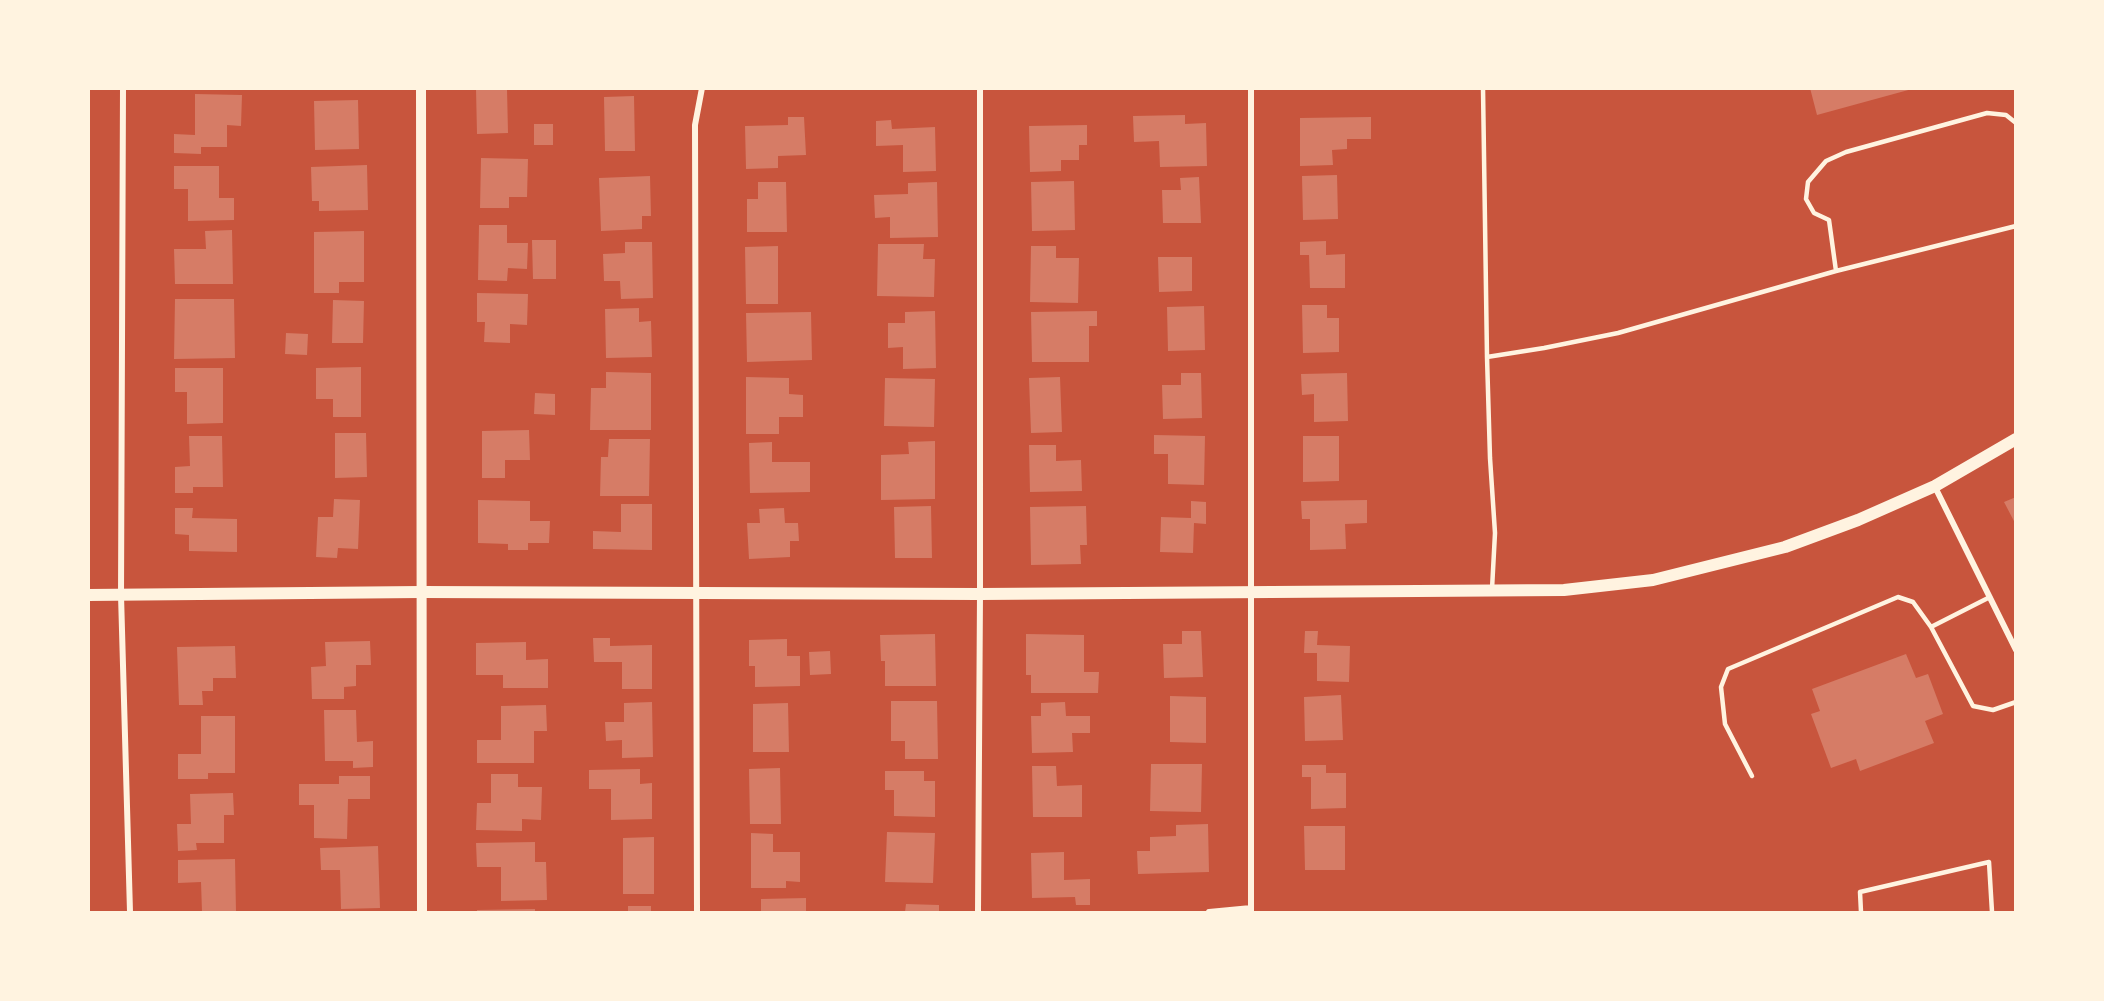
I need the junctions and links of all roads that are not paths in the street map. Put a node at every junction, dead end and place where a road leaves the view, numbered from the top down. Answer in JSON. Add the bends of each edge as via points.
{"nodes":[{"id":1,"x":123,"y":88,"type":"edge"},
{"id":2,"x":421,"y":88,"type":"edge"},
{"id":3,"x":702,"y":88,"type":"edge"},
{"id":4,"x":980,"y":88,"type":"edge"},
{"id":5,"x":1251,"y":88,"type":"edge"},
{"id":6,"x":1483,"y":88,"type":"edge"},
{"id":7,"x":2016,"y":123,"type":"edge"},
{"id":8,"x":2016,"y":226,"type":"edge"},
{"id":9,"x":1836,"y":271,"type":"junction"},
{"id":10,"x":1487,"y":357,"type":"junction"},
{"id":11,"x":2016,"y":439,"type":"edge"},
{"id":12,"x":1935,"y":486,"type":"junction"},
{"id":13,"x":1492,"y":591,"type":"junction"},
{"id":14,"x":421,"y":592,"type":"junction"},
{"id":15,"x":696,"y":592,"type":"junction"},
{"id":16,"x":1251,"y":593,"type":"junction"},
{"id":17,"x":980,"y":594,"type":"junction"},
{"id":18,"x":88,"y":595,"type":"edge"},
{"id":19,"x":121,"y":595,"type":"junction"},
{"id":20,"x":1990,"y":597,"type":"junction"},
{"id":21,"x":1931,"y":627,"type":"junction"},
{"id":22,"x":2016,"y":650,"type":"edge"},
{"id":23,"x":2016,"y":702,"type":"edge"},
{"id":24,"x":1752,"y":776,"type":"dead end"},
{"id":25,"x":1251,"y":910,"type":"edge"},
{"id":26,"x":130,"y":912,"type":"edge"},
{"id":27,"x":422,"y":912,"type":"edge"},
{"id":28,"x":698,"y":912,"type":"edge"},
{"id":29,"x":978,"y":912,"type":"edge"},
{"id":30,"x":1209,"y":912,"type":"edge"},
{"id":31,"x":1862,"y":912,"type":"edge"},
{"id":32,"x":1992,"y":912,"type":"edge"}],
"edges":[{"from":1,"to":19,"type":"street"},
{"from":2,"to":14,"type":"street"},
{"from":3,"to":15,"type":"street","via":[[695,125]]},
{"from":4,"to":17,"type":"street"},
{"from":5,"to":16,"type":"street"},
{"from":6,"to":10,"type":"lane"},
{"from":7,"to":9,"type":"lane","via":[[2006,115],[1987,113],[1826,160],[1808,182],[1806,199],[1814,213],[1829,220]]},
{"from":8,"to":9,"type":"lane"},
{"from":9,"to":10,"type":"lane","via":[[1618,333]]},
{"from":10,"to":13,"type":"lane","via":[[1495,533]]},
{"from":11,"to":12,"type":"main road"},
{"from":12,"to":13,"type":"main road","via":[[1785,547],[1653,579],[1564,590]]},
{"from":12,"to":20,"type":"street"},
{"from":13,"to":16,"type":"main road"},
{"from":14,"to":15,"type":"main road"},
{"from":14,"to":19,"type":"main road"},
{"from":14,"to":27,"type":"street"},
{"from":15,"to":17,"type":"main road"},
{"from":15,"to":28,"type":"street"},
{"from":16,"to":17,"type":"main road"},
{"from":16,"to":25,"type":"street"},
{"from":17,"to":29,"type":"street"},
{"from":18,"to":19,"type":"main road"},
{"from":19,"to":26,"type":"street"},
{"from":20,"to":21,"type":"lane"},
{"from":20,"to":22,"type":"street"},
{"from":21,"to":23,"type":"lane","via":[[1973,706],[1993,710]]},
{"from":21,"to":24,"type":"lane","via":[[1913,602],[1898,597],[1728,669],[1721,687],[1725,724]]},
{"from":25,"to":30,"type":"street"},
{"from":31,"to":32,"type":"lane","via":[[1860,892],[1989,862]]}]}
